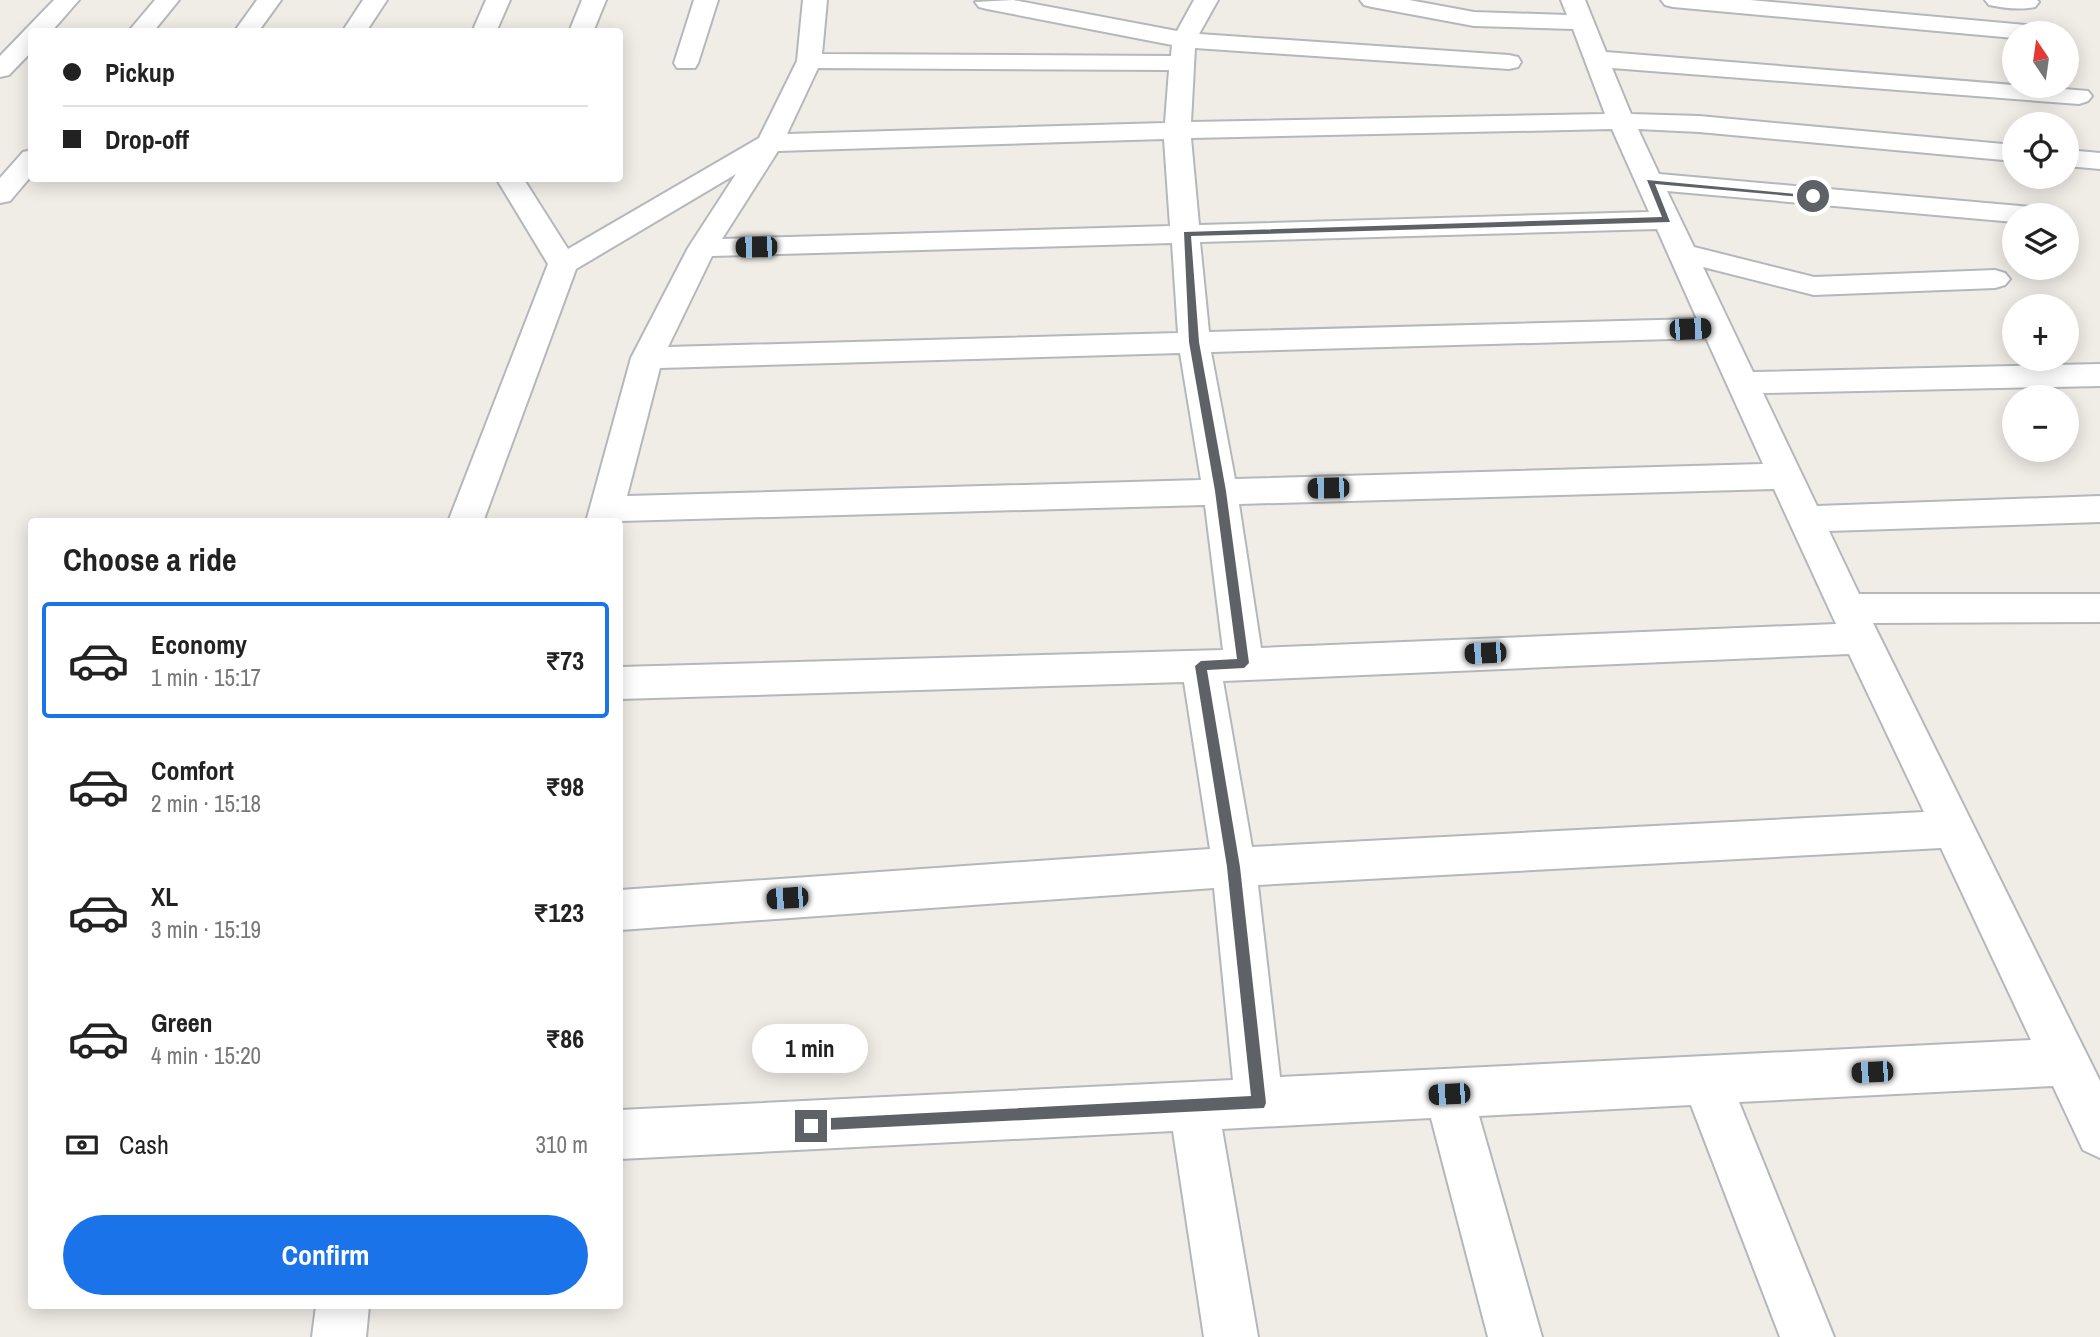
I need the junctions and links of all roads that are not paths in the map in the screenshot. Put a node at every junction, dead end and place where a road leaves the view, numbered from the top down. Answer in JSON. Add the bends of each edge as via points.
{"nodes":[{"id":1,"x":67,"y":0,"type":"edge"},
{"id":2,"x":167,"y":0,"type":"edge"},
{"id":3,"x":269,"y":0,"type":"edge"},
{"id":4,"x":375,"y":0,"type":"edge"},
{"id":5,"x":498,"y":0,"type":"edge"},
{"id":6,"x":594,"y":0,"type":"edge"},
{"id":7,"x":706,"y":0,"type":"edge"},
{"id":8,"x":815,"y":0,"type":"edge"},
{"id":9,"x":1206,"y":0,"type":"edge"},
{"id":10,"x":1372,"y":0,"type":"edge"},
{"id":11,"x":1673,"y":0,"type":"edge"},
{"id":12,"x":1997,"y":0,"type":"edge"},
{"id":13,"x":987,"y":2,"type":"dead end"},
{"id":14,"x":2027,"y":2,"type":"dead end"},
{"id":15,"x":1577,"y":11,"type":"edge"},
{"id":16,"x":41,"y":28,"type":"edge"},
{"id":17,"x":143,"y":28,"type":"edge"},
{"id":18,"x":249,"y":28,"type":"edge"},
{"id":19,"x":357,"y":28,"type":"edge"},
{"id":20,"x":486,"y":28,"type":"edge"},
{"id":21,"x":583,"y":28,"type":"edge"},
{"id":22,"x":2002,"y":30,"type":"edge"},
{"id":23,"x":28,"y":41,"type":"edge"},
{"id":24,"x":1184,"y":52,"type":"junction"},
{"id":25,"x":1596,"y":59,"type":"junction"},
{"id":26,"x":809,"y":61,"type":"junction"},
{"id":27,"x":1509,"y":62,"type":"dead end"},
{"id":28,"x":686,"y":63,"type":"dead end"},
{"id":29,"x":0,"y":70,"type":"edge"},
{"id":30,"x":2002,"y":90,"type":"edge"},
{"id":31,"x":1621,"y":121,"type":"junction"},
{"id":32,"x":1177,"y":132,"type":"junction"},
{"id":33,"x":770,"y":144,"type":"junction"},
{"id":34,"x":2002,"y":152,"type":"edge"},
{"id":35,"x":28,"y":153,"type":"edge"},
{"id":36,"x":0,"y":154,"type":"edge"},
{"id":37,"x":2079,"y":159,"type":"edge"},
{"id":38,"x":2100,"y":161,"type":"edge"},
{"id":39,"x":28,"y":164,"type":"edge"},
{"id":40,"x":1650,"y":181,"type":"junction"},
{"id":41,"x":512,"y":182,"type":"edge"},
{"id":42,"x":0,"y":195,"type":"edge"},
{"id":43,"x":2002,"y":212,"type":"edge"},
{"id":44,"x":1667,"y":220,"type":"junction"},
{"id":45,"x":1187,"y":234,"type":"junction"},
{"id":46,"x":702,"y":248,"type":"junction"},
{"id":47,"x":1682,"y":253,"type":"junction"},
{"id":48,"x":563,"y":264,"type":"junction"},
{"id":49,"x":1995,"y":279,"type":"dead end"},
{"id":50,"x":1717,"y":328,"type":"junction"},
{"id":51,"x":1194,"y":342,"type":"junction"},
{"id":52,"x":647,"y":358,"type":"junction"},
{"id":53,"x":2100,"y":375,"type":"edge"},
{"id":54,"x":1743,"y":383,"type":"junction"},
{"id":55,"x":1786,"y":476,"type":"junction"},
{"id":56,"x":1220,"y":491,"type":"junction"},
{"id":57,"x":2100,"y":509,"type":"edge"},
{"id":58,"x":605,"y":515,"type":"edge"},
{"id":59,"x":468,"y":518,"type":"edge"},
{"id":60,"x":1806,"y":519,"type":"junction"},
{"id":61,"x":2100,"y":608,"type":"edge"},
{"id":62,"x":1854,"y":624,"type":"junction"},
{"id":63,"x":1244,"y":663,"type":"junction"},
{"id":64,"x":1201,"y":666,"type":"junction"},
{"id":65,"x":623,"y":683,"type":"edge"},
{"id":66,"x":1953,"y":829,"type":"junction"},
{"id":67,"x":1234,"y":867,"type":"junction"},
{"id":68,"x":623,"y":910,"type":"edge"},
{"id":69,"x":2065,"y":1062,"type":"junction"},
{"id":70,"x":1706,"y":1081,"type":"junction"},
{"id":71,"x":1449,"y":1094,"type":"junction"},
{"id":72,"x":1259,"y":1103,"type":"junction"},
{"id":73,"x":1194,"y":1107,"type":"junction"},
{"id":74,"x":2097,"y":1120,"type":"edge"},
{"id":75,"x":623,"y":1135,"type":"edge"},
{"id":76,"x":343,"y":1309,"type":"edge"},
{"id":77,"x":339,"y":1337,"type":"edge"},
{"id":78,"x":1231,"y":1337,"type":"edge"},
{"id":79,"x":1515,"y":1337,"type":"edge"},
{"id":80,"x":1807,"y":1337,"type":"edge"}],
"edges":[{"from":1,"to":16,"type":"street"},
{"from":2,"to":17,"type":"street"},
{"from":3,"to":18,"type":"street"},
{"from":4,"to":19,"type":"street"},
{"from":5,"to":20,"type":"street"},
{"from":6,"to":21,"type":"street"},
{"from":7,"to":28,"type":"street"},
{"from":8,"to":26,"type":"street"},
{"from":9,"to":24,"type":"street"},
{"from":10,"to":15,"type":"street","via":[[1474,19]]},
{"from":11,"to":22,"type":"street"},
{"from":12,"to":14,"type":"street"},
{"from":13,"to":24,"type":"street"},
{"from":15,"to":25,"type":"street"},
{"from":23,"to":29,"type":"street"},
{"from":24,"to":26,"type":"street"},
{"from":24,"to":27,"type":"street"},
{"from":24,"to":32,"type":"street"},
{"from":25,"to":30,"type":"street"},
{"from":25,"to":31,"type":"street"},
{"from":26,"to":33,"type":"street"},
{"from":31,"to":32,"type":"street"},
{"from":31,"to":34,"type":"street"},
{"from":31,"to":40,"type":"street"},
{"from":32,"to":33,"type":"street"},
{"from":32,"to":45,"type":"street"},
{"from":33,"to":46,"type":"street"},
{"from":33,"to":48,"type":"street"},
{"from":35,"to":36,"type":"street"},
{"from":37,"to":38,"type":"street"},
{"from":39,"to":42,"type":"street"},
{"from":40,"to":43,"type":"street"},
{"from":40,"to":44,"type":"street"},
{"from":41,"to":48,"type":"street"},
{"from":44,"to":45,"type":"street"},
{"from":44,"to":47,"type":"street"},
{"from":45,"to":46,"type":"street"},
{"from":45,"to":51,"type":"street"},
{"from":46,"to":52,"type":"street"},
{"from":47,"to":49,"type":"street","via":[[1814,286]]},
{"from":47,"to":50,"type":"street"},
{"from":48,"to":59,"type":"street"},
{"from":50,"to":51,"type":"street"},
{"from":50,"to":54,"type":"street"},
{"from":51,"to":52,"type":"street"},
{"from":51,"to":56,"type":"street"},
{"from":52,"to":58,"type":"street"},
{"from":53,"to":54,"type":"street"},
{"from":54,"to":55,"type":"street"},
{"from":55,"to":56,"type":"street"},
{"from":55,"to":60,"type":"street"},
{"from":56,"to":58,"type":"street"},
{"from":56,"to":63,"type":"street"},
{"from":57,"to":60,"type":"street"},
{"from":60,"to":62,"type":"street"},
{"from":61,"to":62,"type":"street"},
{"from":62,"to":63,"type":"street"},
{"from":62,"to":66,"type":"street"},
{"from":63,"to":64,"type":"street"},
{"from":64,"to":65,"type":"street"},
{"from":64,"to":67,"type":"street"},
{"from":66,"to":67,"type":"street"},
{"from":66,"to":69,"type":"street"},
{"from":67,"to":68,"type":"street"},
{"from":67,"to":72,"type":"street"},
{"from":69,"to":70,"type":"street"},
{"from":69,"to":74,"type":"street"},
{"from":70,"to":71,"type":"street"},
{"from":70,"to":80,"type":"street"},
{"from":71,"to":72,"type":"street"},
{"from":71,"to":79,"type":"street"},
{"from":72,"to":73,"type":"street"},
{"from":73,"to":75,"type":"street"},
{"from":73,"to":78,"type":"street"},
{"from":76,"to":77,"type":"street"}]}
